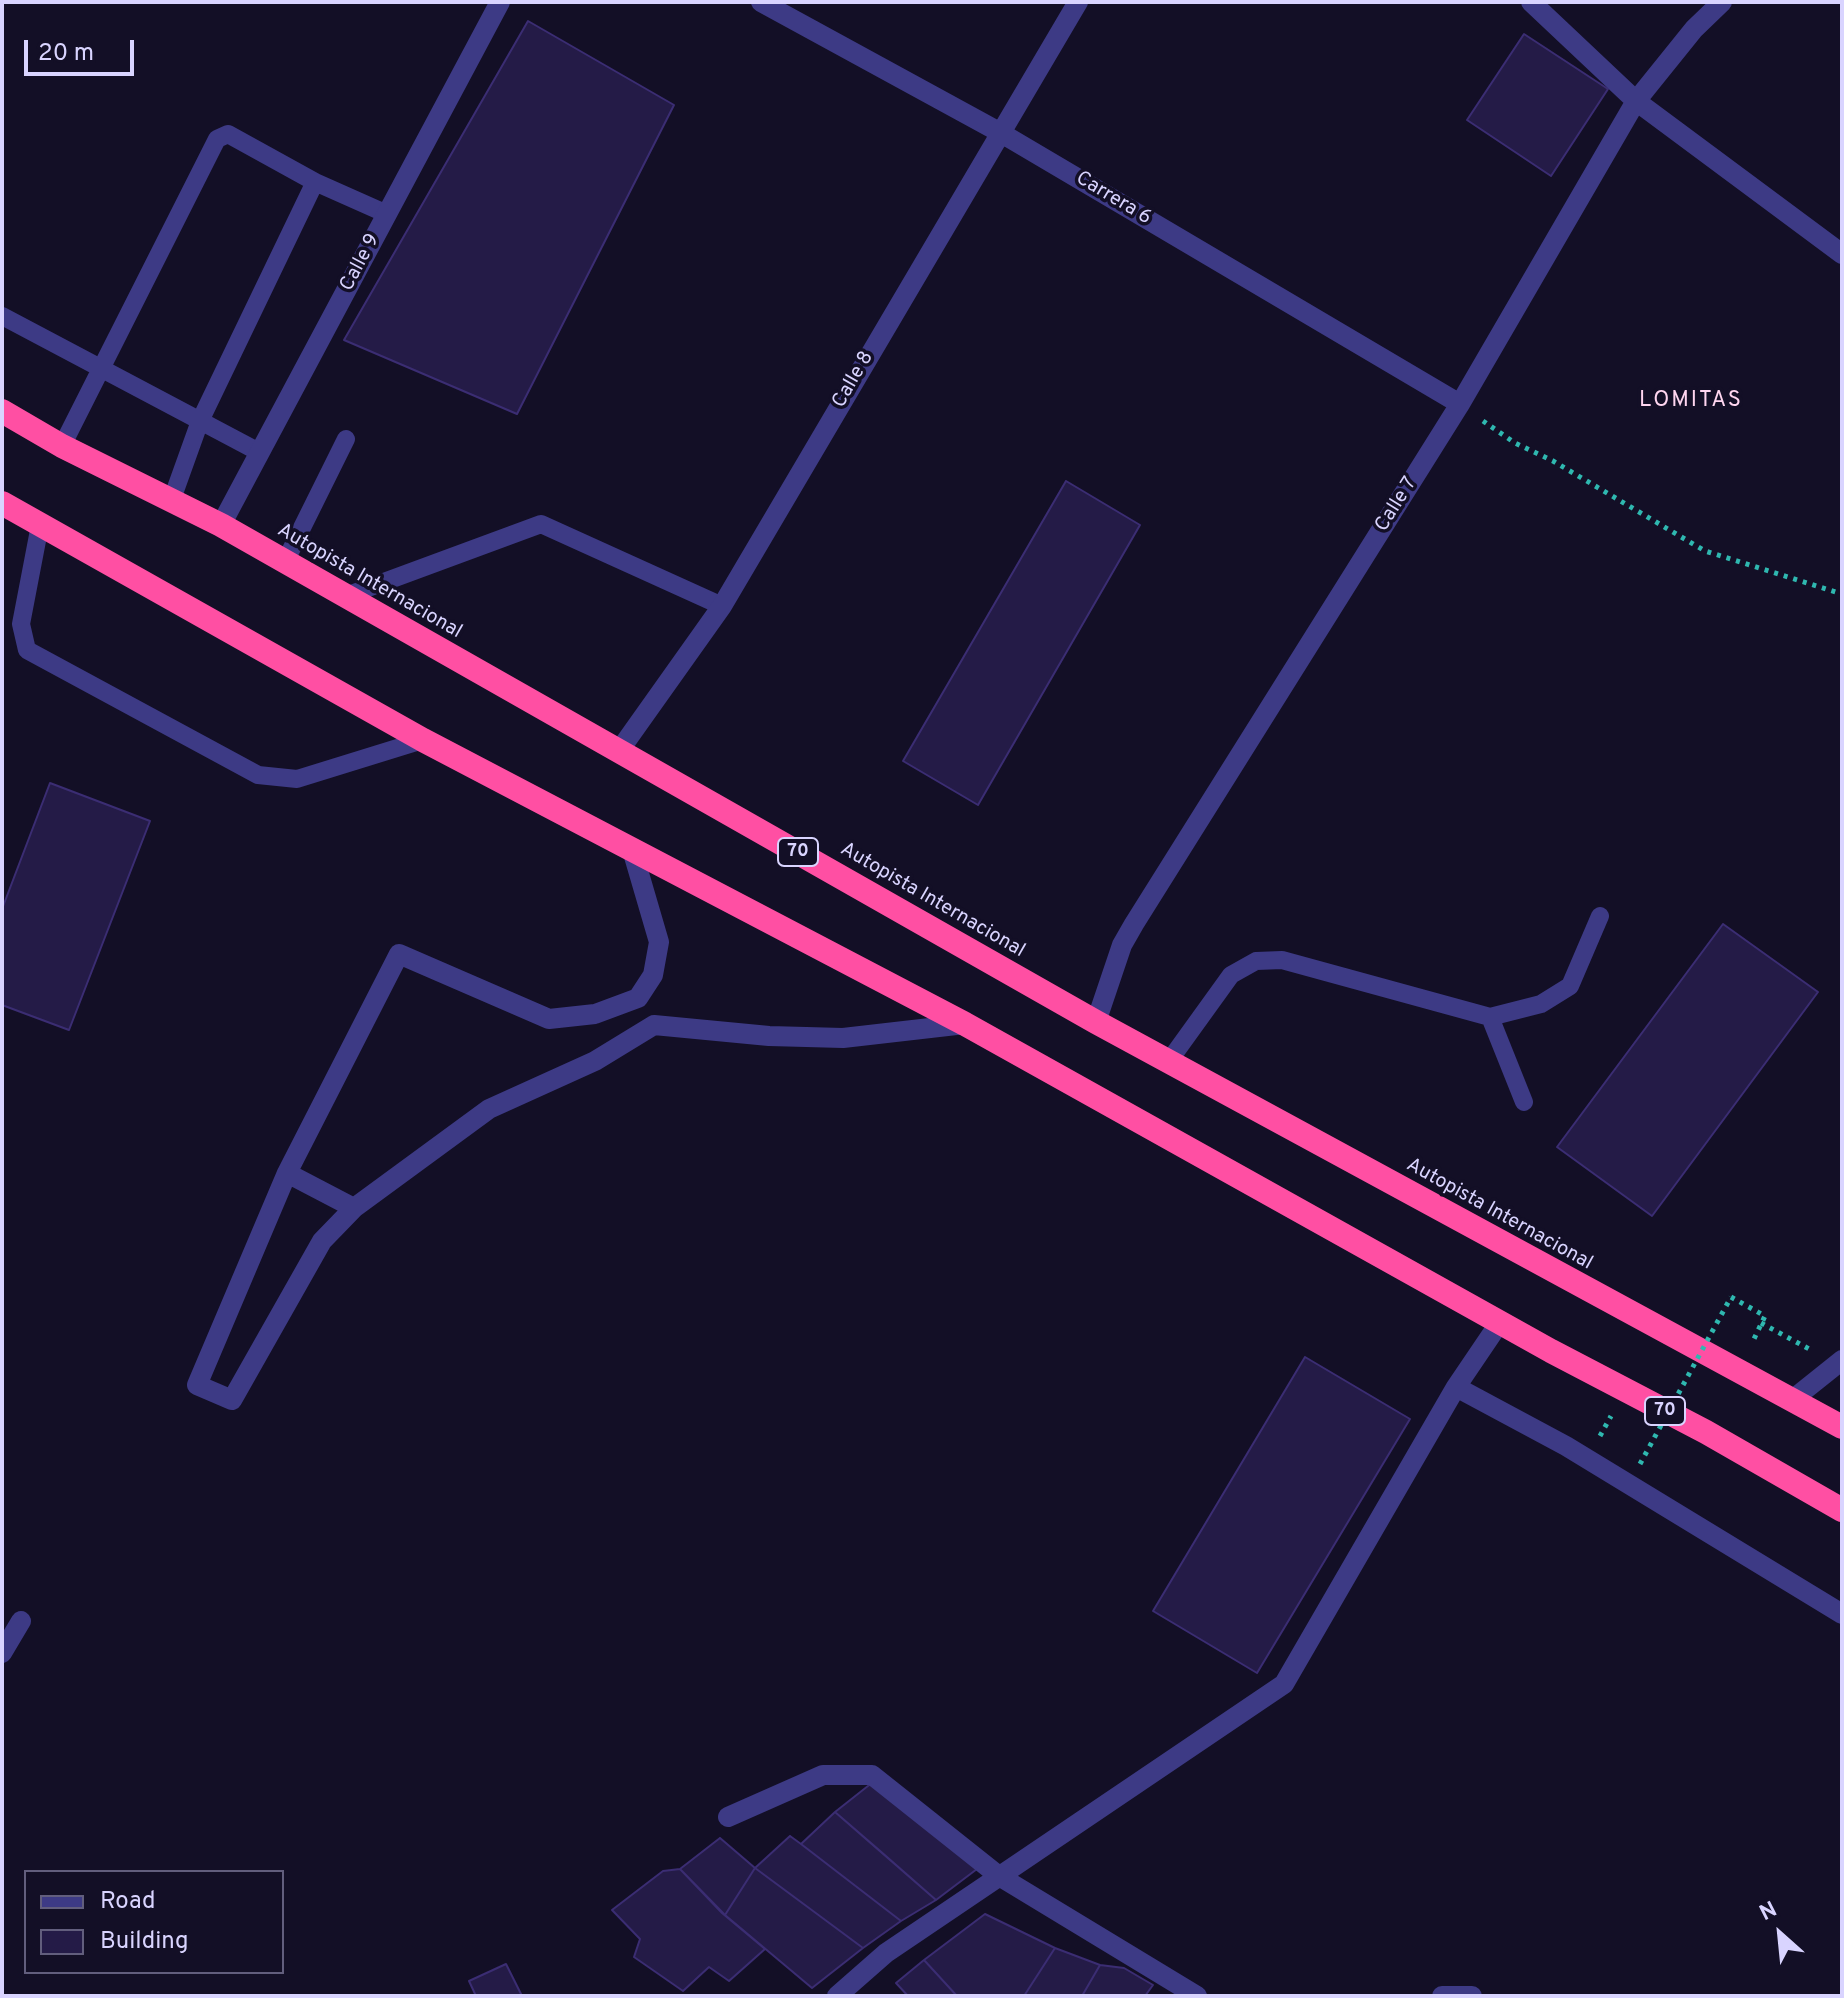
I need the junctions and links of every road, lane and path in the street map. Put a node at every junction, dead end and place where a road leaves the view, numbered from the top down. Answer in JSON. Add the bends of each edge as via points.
{"nodes":[{"id":1,"x":500,"y":2,"type":"edge"},
{"id":2,"x":761,"y":2,"type":"edge"},
{"id":3,"x":1078,"y":2,"type":"edge"},
{"id":4,"x":1531,"y":2,"type":"edge"},
{"id":5,"x":1722,"y":2,"type":"edge"},
{"id":6,"x":1636,"y":101,"type":"junction"},
{"id":7,"x":1001,"y":133,"type":"junction"},
{"id":8,"x":315,"y":182,"type":"junction"},
{"id":9,"x":387,"y":214,"type":"junction"},
{"id":10,"x":1842,"y":254,"type":"edge"},
{"id":11,"x":2,"y":316,"type":"edge"},
{"id":12,"x":101,"y":369,"type":"junction"},
{"id":13,"x":1460,"y":404,"type":"junction"},
{"id":14,"x":2,"y":411,"type":"edge"},
{"id":15,"x":200,"y":421,"type":"junction"},
{"id":16,"x":346,"y":439,"type":"dead end"},
{"id":17,"x":62,"y":446,"type":"junction"},
{"id":18,"x":259,"y":452,"type":"junction"},
{"id":19,"x":172,"y":499,"type":"junction"},
{"id":20,"x":2,"y":504,"type":"edge"},
{"id":21,"x":40,"y":525,"type":"junction"},
{"id":22,"x":221,"y":525,"type":"junction"},
{"id":23,"x":285,"y":562,"type":"junction"},
{"id":24,"x":1842,"y":594,"type":"edge"},
{"id":25,"x":346,"y":596,"type":"junction"},
{"id":26,"x":722,"y":606,"type":"junction"},
{"id":27,"x":423,"y":740,"type":"junction"},
{"id":28,"x":619,"y":751,"type":"junction"},
{"id":29,"x":633,"y":853,"type":"junction"},
{"id":30,"x":1600,"y":916,"type":"dead end"},
{"id":31,"x":638,"y":998,"type":"junction"},
{"id":32,"x":1490,"y":1017,"type":"junction"},
{"id":33,"x":1096,"y":1022,"type":"junction"},
{"id":34,"x":965,"y":1024,"type":"junction"},
{"id":35,"x":654,"y":1025,"type":"junction"},
{"id":36,"x":1169,"y":1061,"type":"junction"},
{"id":37,"x":1524,"y":1102,"type":"dead end"},
{"id":38,"x":287,"y":1173,"type":"junction"},
{"id":39,"x":354,"y":1208,"type":"junction"},
{"id":40,"x":1500,"y":1322,"type":"junction"},
{"id":41,"x":1761,"y":1323,"type":"junction"},
{"id":42,"x":1840,"y":1362,"type":"edge"},
{"id":43,"x":1737,"y":1372,"type":"junction"},
{"id":44,"x":1456,"y":1387,"type":"junction"},
{"id":45,"x":1625,"y":1391,"type":"junction"},
{"id":46,"x":1792,"y":1400,"type":"junction"},
{"id":47,"x":1842,"y":1427,"type":"edge"},
{"id":48,"x":1608,"y":1447,"type":"dead end"},
{"id":49,"x":1629,"y":1459,"type":"dead end"},
{"id":50,"x":1842,"y":1510,"type":"edge"},
{"id":51,"x":1842,"y":1614,"type":"edge"},
{"id":52,"x":21,"y":1621,"type":"dead end"},
{"id":53,"x":2,"y":1653,"type":"edge"},
{"id":54,"x":728,"y":1817,"type":"dead end"},
{"id":55,"x":999,"y":1876,"type":"junction"},
{"id":56,"x":837,"y":1996,"type":"edge"},
{"id":57,"x":1197,"y":1996,"type":"edge"},
{"id":58,"x":1442,"y":1996,"type":"edge"},
{"id":59,"x":1472,"y":1996,"type":"edge"}],
"edges":[{"from":1,"to":9,"type":"street","name":"Calle 9"},
{"from":2,"to":7,"type":"street","name":"Carrera 6"},
{"from":3,"to":7,"type":"street","name":"Calle 8"},
{"from":4,"to":6,"type":"street"},
{"from":5,"to":6,"type":"street","name":"Calle 7"},
{"from":6,"to":10,"type":"street"},
{"from":6,"to":13,"type":"street","name":"Calle 7"},
{"from":7,"to":13,"type":"street","name":"Carrera 6"},
{"from":7,"to":26,"type":"street","name":"Calle 8"},
{"from":8,"to":9,"type":"lane"},
{"from":8,"to":12,"type":"lane","via":[[228,134],[217,139]]},
{"from":8,"to":15,"type":"lane"},
{"from":9,"to":18,"type":"street","name":"Calle 9"},
{"from":11,"to":12,"type":"lane"},
{"from":12,"to":15,"type":"lane"},
{"from":12,"to":17,"type":"lane"},
{"from":13,"to":24,"type":"path","via":[[1515,443],[1705,551]]},
{"from":13,"to":33,"type":"street","name":"Calle 7","via":[[1134,924]]},
{"from":14,"to":17,"type":"highway","name":"Autopista Internacional","number":"70"},
{"from":15,"to":18,"type":"lane"},
{"from":15,"to":19,"type":"lane"},
{"from":16,"to":23,"type":"lane"},
{"from":17,"to":19,"type":"highway","name":"Autopista Internacional","number":"70"},
{"from":18,"to":22,"type":"street","name":"Calle 9"},
{"from":19,"to":22,"type":"highway","name":"Autopista Internacional","number":"70"},
{"from":20,"to":21,"type":"highway","number":"70"},
{"from":21,"to":27,"type":"highway","number":"70"},
{"from":21,"to":27,"type":"lane","via":[[21,624],[27,650],[258,775],[297,779]]},
{"from":22,"to":23,"type":"highway","name":"Autopista Internacional","number":"70"},
{"from":23,"to":25,"type":"highway","name":"Autopista Internacional","number":"70"},
{"from":25,"to":26,"type":"lane","via":[[541,524]]},
{"from":25,"to":28,"type":"highway","name":"Autopista Internacional","number":"70"},
{"from":26,"to":28,"type":"street","name":"Calle 8"},
{"from":27,"to":29,"type":"highway","number":"70"},
{"from":28,"to":33,"type":"highway","name":"Autopista Internacional","number":"70"},
{"from":29,"to":31,"type":"street","via":[[659,942],[653,975]]},
{"from":29,"to":34,"type":"highway","number":"70"},
{"from":30,"to":32,"type":"lane","via":[[1570,986],[1541,1004]]},
{"from":31,"to":35,"type":"street"},
{"from":31,"to":38,"type":"street","via":[[595,1014],[549,1019],[399,954]]},
{"from":32,"to":36,"type":"lane","via":[[1282,960],[1256,961],[1231,975]]},
{"from":32,"to":37,"type":"lane"},
{"from":33,"to":36,"type":"highway","name":"Autopista Internacional","number":"70"},
{"from":34,"to":35,"type":"street","via":[[843,1038]]},
{"from":34,"to":40,"type":"highway","number":"70"},
{"from":35,"to":39,"type":"street","via":[[595,1061],[489,1109]]},
{"from":36,"to":43,"type":"highway","name":"Autopista Internacional","number":"70"},
{"from":38,"to":39,"type":"street"},
{"from":38,"to":39,"type":"street","via":[[197,1385],[232,1400],[322,1241]]},
{"from":40,"to":44,"type":"street"},
{"from":40,"to":45,"type":"highway","number":"70"},
{"from":41,"to":42,"type":"path"},
{"from":41,"to":43,"type":"path"},
{"from":41,"to":49,"type":"path","bridge":true,"via":[[1765,1316],[1731,1297],[1640,1464]]},
{"from":42,"to":46,"type":"street"},
{"from":43,"to":46,"type":"highway","name":"Autopista Internacional","number":"70"},
{"from":44,"to":51,"type":"street","via":[[1566,1446]]},
{"from":44,"to":55,"type":"street","via":[[1284,1684]]},
{"from":45,"to":48,"type":"path","via":[[1597,1441]]},
{"from":45,"to":50,"type":"highway","number":"70"},
{"from":46,"to":47,"type":"highway","name":"Autopista Internacional","number":"70"},
{"from":52,"to":53,"type":"street"},
{"from":54,"to":55,"type":"street","via":[[823,1775],[872,1775]]},
{"from":55,"to":56,"type":"street","via":[[886,1953]]},
{"from":55,"to":57,"type":"street"},
{"from":58,"to":59,"type":"street"}]}
